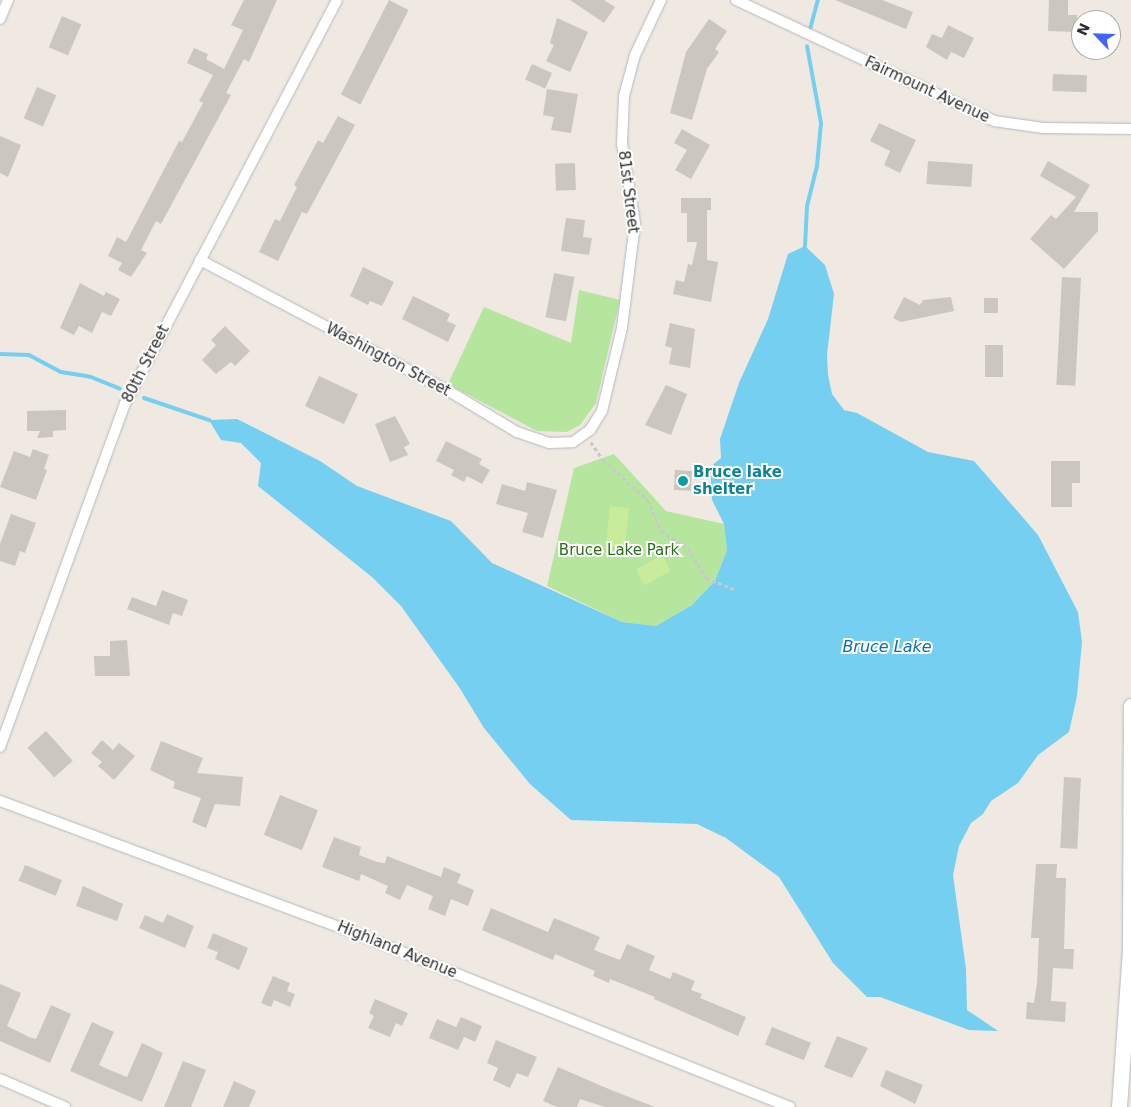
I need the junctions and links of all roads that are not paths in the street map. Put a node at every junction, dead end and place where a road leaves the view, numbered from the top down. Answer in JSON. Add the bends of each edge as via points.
{"nodes":[{"id":1,"x":8,"y":0,"type":"edge"},
{"id":2,"x":337,"y":0,"type":"edge"},
{"id":3,"x":661,"y":0,"type":"edge"},
{"id":4,"x":736,"y":0,"type":"edge"},
{"id":5,"x":0,"y":19,"type":"edge"},
{"id":6,"x":1131,"y":129,"type":"edge"},
{"id":7,"x":200,"y":260,"type":"junction"},
{"id":8,"x":582,"y":437,"type":"joint"},
{"id":9,"x":1131,"y":706,"type":"edge"},
{"id":10,"x":0,"y":747,"type":"edge"},
{"id":11,"x":0,"y":801,"type":"edge"},
{"id":12,"x":1130,"y":879,"type":"edge"},
{"id":13,"x":0,"y":1079,"type":"edge"},
{"id":14,"x":65,"y":1107,"type":"edge"},
{"id":15,"x":790,"y":1107,"type":"edge"},
{"id":16,"x":1119,"y":1107,"type":"edge"}],
"edges":[{"from":1,"to":5,"type":"street"},
{"from":2,"to":7,"type":"street","name":"80th Street"},
{"from":3,"to":8,"type":"street","name":"81st Street","via":[[635,56],[624,96],[622,144],[633,205],[634,247],[608,390],[598,419]]},
{"from":4,"to":6,"type":"street","name":"Fairmount Avenue","via":[[994,121],[1044,128]]},
{"from":7,"to":8,"type":"street","name":"Washington Street","via":[[447,390],[517,432],[549,443],[568,443]]},
{"from":7,"to":10,"type":"street","name":"80th Street","via":[[126,404]]},
{"from":9,"to":12,"type":"main road"},
{"from":11,"to":15,"type":"street","name":"Highland Avenue","via":[[347,930]]},
{"from":12,"to":16,"type":"main road","via":[[1130,949]]},
{"from":13,"to":14,"type":"street"}]}
